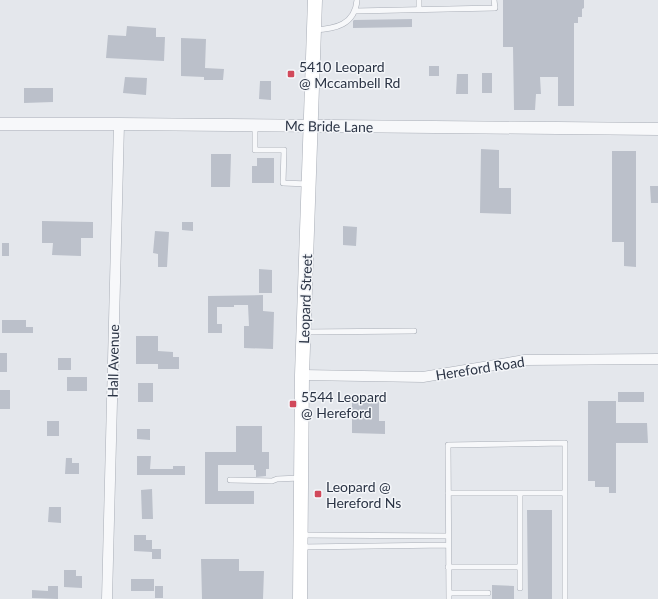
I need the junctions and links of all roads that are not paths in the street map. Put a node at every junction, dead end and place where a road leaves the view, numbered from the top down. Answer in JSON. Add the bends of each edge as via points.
{"nodes":[{"id":1,"x":315,"y":0,"type":"edge"},
{"id":2,"x":357,"y":0,"type":"edge"},
{"id":3,"x":419,"y":0,"type":"edge"},
{"id":4,"x":494,"y":0,"type":"edge"},
{"id":5,"x":419,"y":10,"type":"junction"},
{"id":6,"x":355,"y":11,"type":"junction"},
{"id":7,"x":313,"y":30,"type":"junction"},
{"id":8,"x":0,"y":124,"type":"edge"},
{"id":9,"x":119,"y":124,"type":"junction"},
{"id":10,"x":255,"y":125,"type":"junction"},
{"id":11,"x":311,"y":125,"type":"junction"},
{"id":12,"x":658,"y":129,"type":"edge"},
{"id":13,"x":309,"y":184,"type":"junction"},
{"id":14,"x":414,"y":330,"type":"dead end"},
{"id":15,"x":304,"y":332,"type":"junction"},
{"id":16,"x":658,"y":359,"type":"edge"},
{"id":17,"x":302,"y":375,"type":"junction"},
{"id":18,"x":301,"y":478,"type":"junction"},
{"id":19,"x":230,"y":480,"type":"dead end"},
{"id":20,"x":448,"y":493,"type":"junction"},
{"id":21,"x":520,"y":493,"type":"junction"},
{"id":22,"x":565,"y":493,"type":"junction"},
{"id":23,"x":373,"y":535,"type":"junction"},
{"id":24,"x":448,"y":536,"type":"junction"},
{"id":25,"x":300,"y":541,"type":"junction"},
{"id":26,"x":448,"y":545,"type":"junction"},
{"id":27,"x":373,"y":546,"type":"junction"},
{"id":28,"x":448,"y":567,"type":"junction"},
{"id":29,"x":520,"y":567,"type":"junction"},
{"id":30,"x":520,"y":588,"type":"dead end"},
{"id":31,"x":488,"y":593,"type":"dead end"},
{"id":32,"x":449,"y":596,"type":"edge"},
{"id":33,"x":107,"y":599,"type":"edge"},
{"id":34,"x":300,"y":599,"type":"edge"},
{"id":35,"x":565,"y":599,"type":"edge"}],
"edges":[{"from":1,"to":7,"type":"main road","name":"Leopard Street"},
{"from":2,"to":6,"type":"lane"},
{"from":3,"to":5,"type":"lane"},
{"from":4,"to":5,"type":"lane","via":[[495,8]]},
{"from":5,"to":6,"type":"lane"},
{"from":6,"to":7,"type":"lane","via":[[350,19],[339,27]]},
{"from":7,"to":11,"type":"main road","name":"Leopard Street"},
{"from":8,"to":9,"type":"street","name":"Mc Bride Lane"},
{"from":9,"to":10,"type":"street","name":"Mc Bride Lane"},
{"from":9,"to":33,"type":"street","name":"Hall Avenue"},
{"from":10,"to":11,"type":"street","name":"Mc Bride Lane"},
{"from":10,"to":13,"type":"lane","via":[[255,150],[284,150],[283,183]]},
{"from":11,"to":12,"type":"street","name":"Mc Bride Lane"},
{"from":11,"to":13,"type":"main road","name":"Leopard Street"},
{"from":13,"to":15,"type":"main road","name":"Leopard Street"},
{"from":14,"to":15,"type":"lane"},
{"from":15,"to":17,"type":"main road","name":"Leopard Street"},
{"from":16,"to":17,"type":"street","name":"Hereford Road","via":[[525,360],[423,378]]},
{"from":17,"to":18,"type":"main road","name":"Leopard Street"},
{"from":18,"to":19,"type":"lane","via":[[272,481]]},
{"from":18,"to":25,"type":"main road","name":"Leopard Street"},
{"from":20,"to":21,"type":"lane"},
{"from":20,"to":22,"type":"lane","via":[[448,445],[565,443]]},
{"from":20,"to":24,"type":"lane"},
{"from":21,"to":22,"type":"lane"},
{"from":21,"to":29,"type":"lane"},
{"from":22,"to":35,"type":"lane"},
{"from":23,"to":24,"type":"lane"},
{"from":23,"to":25,"type":"lane"},
{"from":23,"to":27,"type":"lane"},
{"from":24,"to":26,"type":"lane"},
{"from":25,"to":27,"type":"lane"},
{"from":25,"to":34,"type":"main road","name":"Leopard Street"},
{"from":26,"to":27,"type":"lane"},
{"from":26,"to":28,"type":"lane"},
{"from":28,"to":29,"type":"lane"},
{"from":28,"to":32,"type":"lane"},
{"from":29,"to":30,"type":"lane"},
{"from":31,"to":32,"type":"lane"}]}
